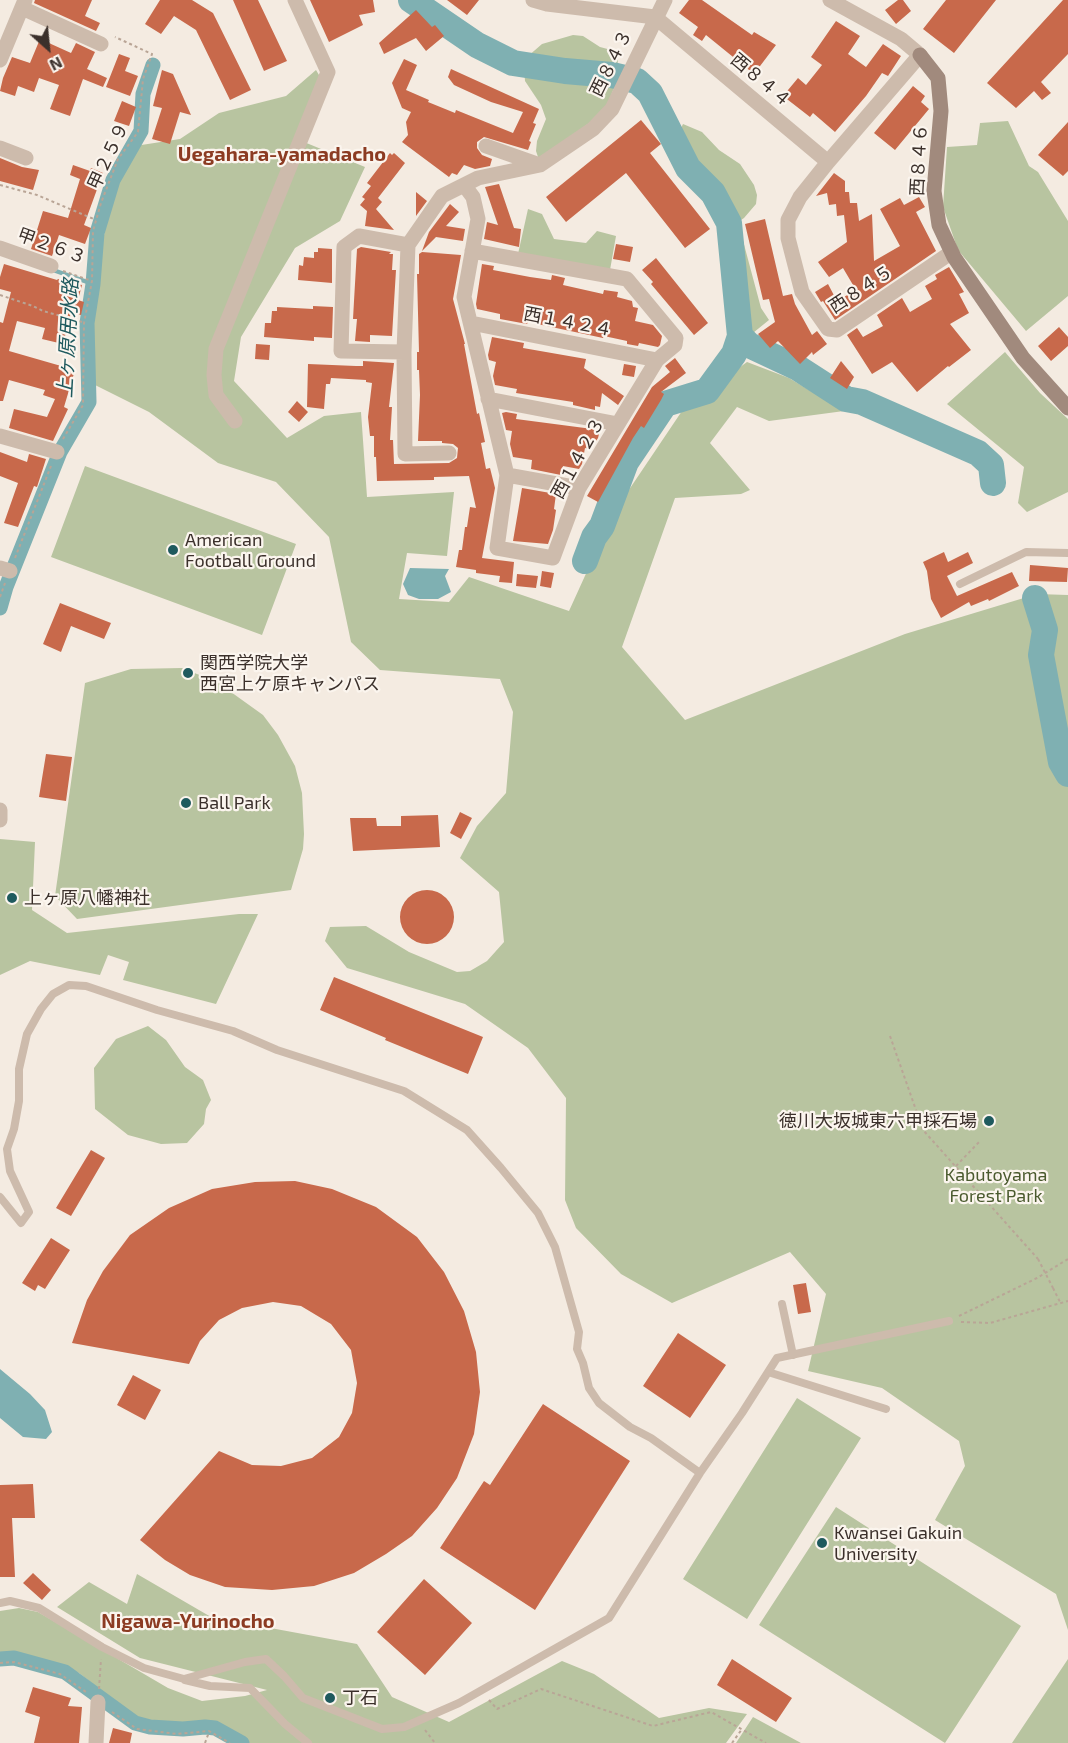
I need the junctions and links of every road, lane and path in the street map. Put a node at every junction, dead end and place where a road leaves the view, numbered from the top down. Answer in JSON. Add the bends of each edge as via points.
{"nodes":[{"id":1,"x":295,"y":0,"type":"edge"},
{"id":2,"x":533,"y":0,"type":"edge"},
{"id":3,"x":665,"y":0,"type":"edge"},
{"id":4,"x":830,"y":0,"type":"edge"},
{"id":5,"x":23,"y":4,"type":"edge"},
{"id":6,"x":607,"y":6,"type":"edge"},
{"id":7,"x":655,"y":17,"type":"junction"},
{"id":8,"x":101,"y":44,"type":"joint"},
{"id":9,"x":920,"y":55,"type":"junction"},
{"id":10,"x":0,"y":60,"type":"edge"},
{"id":11,"x":486,"y":146,"type":"dead end"},
{"id":12,"x":0,"y":148,"type":"edge"},
{"id":13,"x":26,"y":158,"type":"dead end"},
{"id":14,"x":828,"y":162,"type":"junction"},
{"id":15,"x":540,"y":165,"type":"junction"},
{"id":16,"x":0,"y":185,"type":"edge"},
{"id":17,"x":464,"y":185,"type":"junction"},
{"id":18,"x":96,"y":220,"type":"junction"},
{"id":19,"x":408,"y":245,"type":"junction"},
{"id":20,"x":0,"y":248,"type":"edge"},
{"id":21,"x":472,"y":251,"type":"junction"},
{"id":22,"x":952,"y":252,"type":"junction"},
{"id":23,"x":51,"y":266,"type":"joint"},
{"id":24,"x":92,"y":281,"type":"junction"},
{"id":25,"x":0,"y":295,"type":"edge"},
{"id":26,"x":84,"y":323,"type":"junction"},
{"id":27,"x":471,"y":323,"type":"junction"},
{"id":28,"x":404,"y":352,"type":"junction"},
{"id":29,"x":657,"y":360,"type":"junction"},
{"id":30,"x":488,"y":399,"type":"junction"},
{"id":31,"x":1068,"y":408,"type":"edge"},
{"id":32,"x":236,"y":421,"type":"dead end"},
{"id":33,"x":618,"y":424,"type":"junction"},
{"id":34,"x":0,"y":435,"type":"edge"},
{"id":35,"x":57,"y":452,"type":"junction"},
{"id":36,"x":449,"y":453,"type":"dead end"},
{"id":37,"x":507,"y":476,"type":"junction"},
{"id":38,"x":579,"y":488,"type":"junction"},
{"id":39,"x":1068,"y":553,"type":"edge"},
{"id":40,"x":5,"y":570,"type":"edge"},
{"id":41,"x":960,"y":584,"type":"dead end"},
{"id":42,"x":0,"y":597,"type":"edge"},
{"id":43,"x":0,"y":810,"type":"edge"},
{"id":44,"x":0,"y":820,"type":"edge"},
{"id":45,"x":890,"y":1036,"type":"dead end"},
{"id":46,"x":980,"y":1141,"type":"dead end"},
{"id":47,"x":956,"y":1166,"type":"junction"},
{"id":48,"x":0,"y":1197,"type":"edge"},
{"id":49,"x":1068,"y":1259,"type":"edge"},
{"id":50,"x":1068,"y":1301,"type":"edge"},
{"id":51,"x":782,"y":1304,"type":"dead end"},
{"id":52,"x":1061,"y":1304,"type":"junction"},
{"id":53,"x":949,"y":1321,"type":"junction"},
{"id":54,"x":793,"y":1355,"type":"junction"},
{"id":55,"x":768,"y":1372,"type":"junction"},
{"id":56,"x":886,"y":1409,"type":"dead end"},
{"id":57,"x":700,"y":1473,"type":"junction"},
{"id":58,"x":0,"y":1593,"type":"edge"},
{"id":59,"x":10,"y":1601,"type":"junction"},
{"id":60,"x":0,"y":1603,"type":"edge"},
{"id":61,"x":102,"y":1647,"type":"junction"},
{"id":62,"x":0,"y":1663,"type":"edge"},
{"id":63,"x":184,"y":1679,"type":"junction"},
{"id":64,"x":489,"y":1700,"type":"dead end"},
{"id":65,"x":98,"y":1702,"type":"junction"},
{"id":66,"x":742,"y":1729,"type":"junction"},
{"id":67,"x":209,"y":1731,"type":"junction"},
{"id":68,"x":96,"y":1743,"type":"edge"},
{"id":69,"x":205,"y":1743,"type":"edge"},
{"id":70,"x":230,"y":1743,"type":"edge"},
{"id":71,"x":308,"y":1743,"type":"edge"},
{"id":72,"x":732,"y":1743,"type":"edge"},
{"id":73,"x":766,"y":1743,"type":"edge"}],
"edges":[{"from":1,"to":32,"type":"street","via":[[328,72],[216,349],[216,394]]},
{"from":2,"to":6,"type":"street"},
{"from":3,"to":7,"type":"street","name":"西８４３"},
{"from":4,"to":9,"type":"street","name":"西８４６","via":[[901,39]]},
{"from":5,"to":8,"type":"street"},
{"from":5,"to":10,"type":"street"},
{"from":6,"to":7,"type":"street"},
{"from":7,"to":14,"type":"street","name":"西８４４"},
{"from":7,"to":15,"type":"street","name":"西８４３","via":[[612,109],[593,129]]},
{"from":8,"to":18,"type":"path","name":"甲２５９","via":[[114,37],[152,54],[143,79],[138,132],[118,159]]},
{"from":9,"to":14,"type":"street"},
{"from":9,"to":22,"type":"street","name":"西８４６","via":[[938,78],[941,111],[934,191],[939,225]]},
{"from":11,"to":15,"type":"street"},
{"from":12,"to":13,"type":"street"},
{"from":14,"to":22,"type":"street","name":"西８４５","via":[[800,196],[788,220],[788,238],[802,292],[828,329],[837,330]]},
{"from":15,"to":17,"type":"street","name":"西８４３","via":[[478,178]]},
{"from":16,"to":18,"type":"path","via":[[37,195]]},
{"from":17,"to":19,"type":"street","name":"西８４３","via":[[442,196]]},
{"from":17,"to":21,"type":"street","name":"西１４２３","via":[[473,197],[478,219]]},
{"from":18,"to":24,"type":"path","name":"甲２５９"},
{"from":19,"to":28,"type":"street"},
{"from":19,"to":28,"type":"street","via":[[359,236],[344,247],[341,351]]},
{"from":20,"to":23,"type":"street","name":"甲２６３"},
{"from":21,"to":27,"type":"street","name":"西１４２３","via":[[464,297]]},
{"from":21,"to":29,"type":"street","name":"西１４２３","via":[[627,279],[676,338],[675,345]]},
{"from":22,"to":31,"type":"street","name":"西８４６","via":[[1023,358]]},
{"from":23,"to":24,"type":"path","name":"甲２６３"},
{"from":24,"to":26,"type":"path","name":"甲２５９"},
{"from":25,"to":26,"type":"path"},
{"from":26,"to":35,"type":"path","name":"甲２５９","via":[[83,405]]},
{"from":27,"to":29,"type":"street","name":"西１４２４"},
{"from":27,"to":30,"type":"street","name":"西１４２３"},
{"from":28,"to":36,"type":"street","via":[[405,454]]},
{"from":29,"to":33,"type":"street","name":"西１４２３"},
{"from":30,"to":33,"type":"street"},
{"from":30,"to":37,"type":"street","name":"西１４２３"},
{"from":33,"to":38,"type":"street","name":"西１４２３"},
{"from":34,"to":35,"type":"street"},
{"from":35,"to":40,"type":"path","name":"甲２５９"},
{"from":37,"to":38,"type":"street"},
{"from":37,"to":38,"type":"street","name":"西１４２３","via":[[497,548],[553,558]]},
{"from":39,"to":41,"type":"lane","via":[[1026,552]]},
{"from":40,"to":42,"type":"path","name":"甲２５９"},
{"from":43,"to":44,"type":"street"},
{"from":45,"to":47,"type":"path","via":[[923,1130]]},
{"from":46,"to":47,"type":"path"},
{"from":47,"to":52,"type":"path","bridge":true,"via":[[1038,1259]]},
{"from":48,"to":57,"type":"lane","via":[[21,1223],[29,1212],[10,1171],[7,1149],[19,1101],[19,1069],[27,1034],[36,1018],[53,994],[69,985],[86,986],[233,1031],[277,1050],[404,1091],[467,1130],[538,1214],[555,1247],[579,1332],[577,1349],[589,1388],[599,1403]]},
{"from":49,"to":53,"type":"path"},
{"from":50,"to":52,"type":"path"},
{"from":51,"to":54,"type":"lane"},
{"from":52,"to":53,"type":"path","via":[[990,1323]]},
{"from":53,"to":54,"type":"lane"},
{"from":54,"to":55,"type":"lane","via":[[777,1358]]},
{"from":55,"to":56,"type":"lane"},
{"from":55,"to":57,"type":"lane"},
{"from":57,"to":63,"type":"lane","via":[[609,1618],[459,1704],[404,1727],[382,1729],[303,1698],[266,1659]]},
{"from":58,"to":59,"type":"lane"},
{"from":59,"to":60,"type":"lane"},
{"from":59,"to":61,"type":"lane","via":[[39,1608]]},
{"from":61,"to":63,"type":"lane","via":[[144,1668]]},
{"from":61,"to":65,"type":"path"},
{"from":62,"to":65,"type":"path","via":[[14,1662],[60,1674]]},
{"from":63,"to":71,"type":"lane","via":[[210,1686],[250,1688]]},
{"from":64,"to":66,"type":"path","via":[[496,1709],[541,1689],[653,1726],[711,1712]]},
{"from":65,"to":67,"type":"path","via":[[137,1729],[177,1734]]},
{"from":65,"to":68,"type":"street"},
{"from":66,"to":72,"type":"path"},
{"from":66,"to":73,"type":"path"},
{"from":67,"to":69,"type":"path"},
{"from":67,"to":70,"type":"path"}]}
